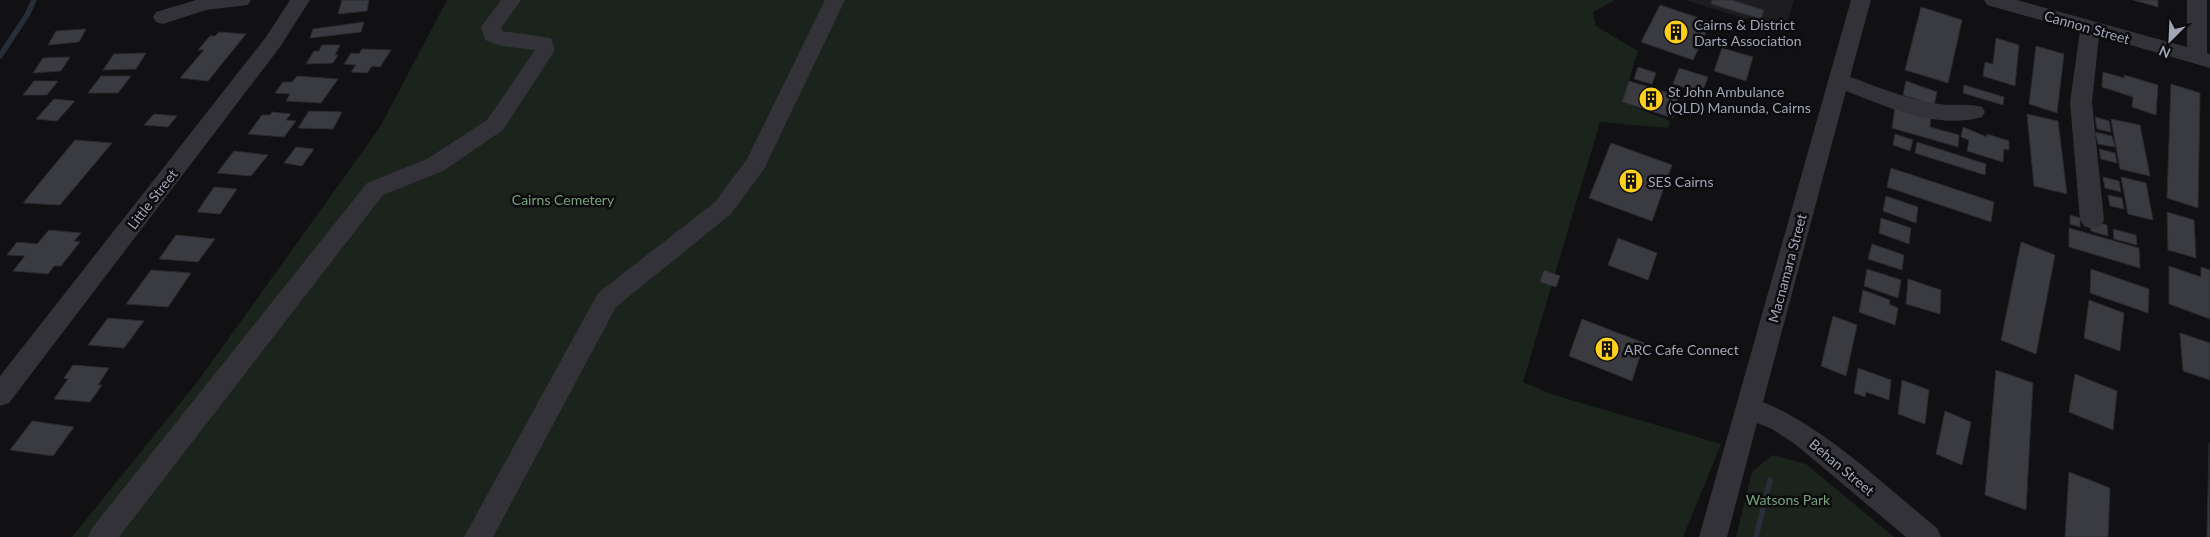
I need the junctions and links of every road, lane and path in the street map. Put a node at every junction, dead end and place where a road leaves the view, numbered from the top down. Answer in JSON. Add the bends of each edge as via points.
{"nodes":[{"id":1,"x":241,"y":0,"type":"edge"},
{"id":2,"x":300,"y":0,"type":"edge"},
{"id":3,"x":511,"y":0,"type":"edge"},
{"id":4,"x":835,"y":0,"type":"edge"},
{"id":5,"x":1861,"y":0,"type":"edge"},
{"id":6,"x":1994,"y":0,"type":"edge"},
{"id":7,"x":2197,"y":0,"type":"edge"},
{"id":8,"x":163,"y":17,"type":"dead end"},
{"id":9,"x":2090,"y":28,"type":"junction"},
{"id":10,"x":2204,"y":59,"type":"edge"},
{"id":11,"x":1838,"y":80,"type":"junction"},
{"id":12,"x":1974,"y":112,"type":"dead end"},
{"id":13,"x":2092,"y":220,"type":"dead end"},
{"id":14,"x":0,"y":395,"type":"edge"},
{"id":15,"x":1749,"y":408,"type":"junction"},
{"id":16,"x":102,"y":537,"type":"edge"},
{"id":17,"x":478,"y":537,"type":"edge"},
{"id":18,"x":1713,"y":537,"type":"edge"},
{"id":19,"x":1927,"y":537,"type":"edge"}],
"edges":[{"from":1,"to":8,"type":"street","via":[[206,4]]},
{"from":2,"to":14,"type":"street","name":"Little Street","via":[[273,42]]},
{"from":3,"to":16,"type":"street","via":[[491,27],[492,34],[501,39],[544,44],[546,50],[495,125],[435,165],[375,189]]},
{"from":4,"to":17,"type":"street","via":[[756,163],[723,208],[607,300]]},
{"from":5,"to":11,"type":"street","name":"Macnamara Street"},
{"from":6,"to":9,"type":"street","name":"Cannon Street"},
{"from":7,"to":10,"type":"street"},
{"from":9,"to":10,"type":"street","name":"Cannon Street"},
{"from":9,"to":13,"type":"street","via":[[2081,102]]},
{"from":11,"to":12,"type":"street","via":[[1924,110],[1954,114]]},
{"from":11,"to":15,"type":"street","name":"Macnamara Street"},
{"from":15,"to":18,"type":"street","name":"Macnamara Street"},
{"from":15,"to":19,"type":"street","name":"Behan Street","via":[[1782,421],[1804,436]]}]}
